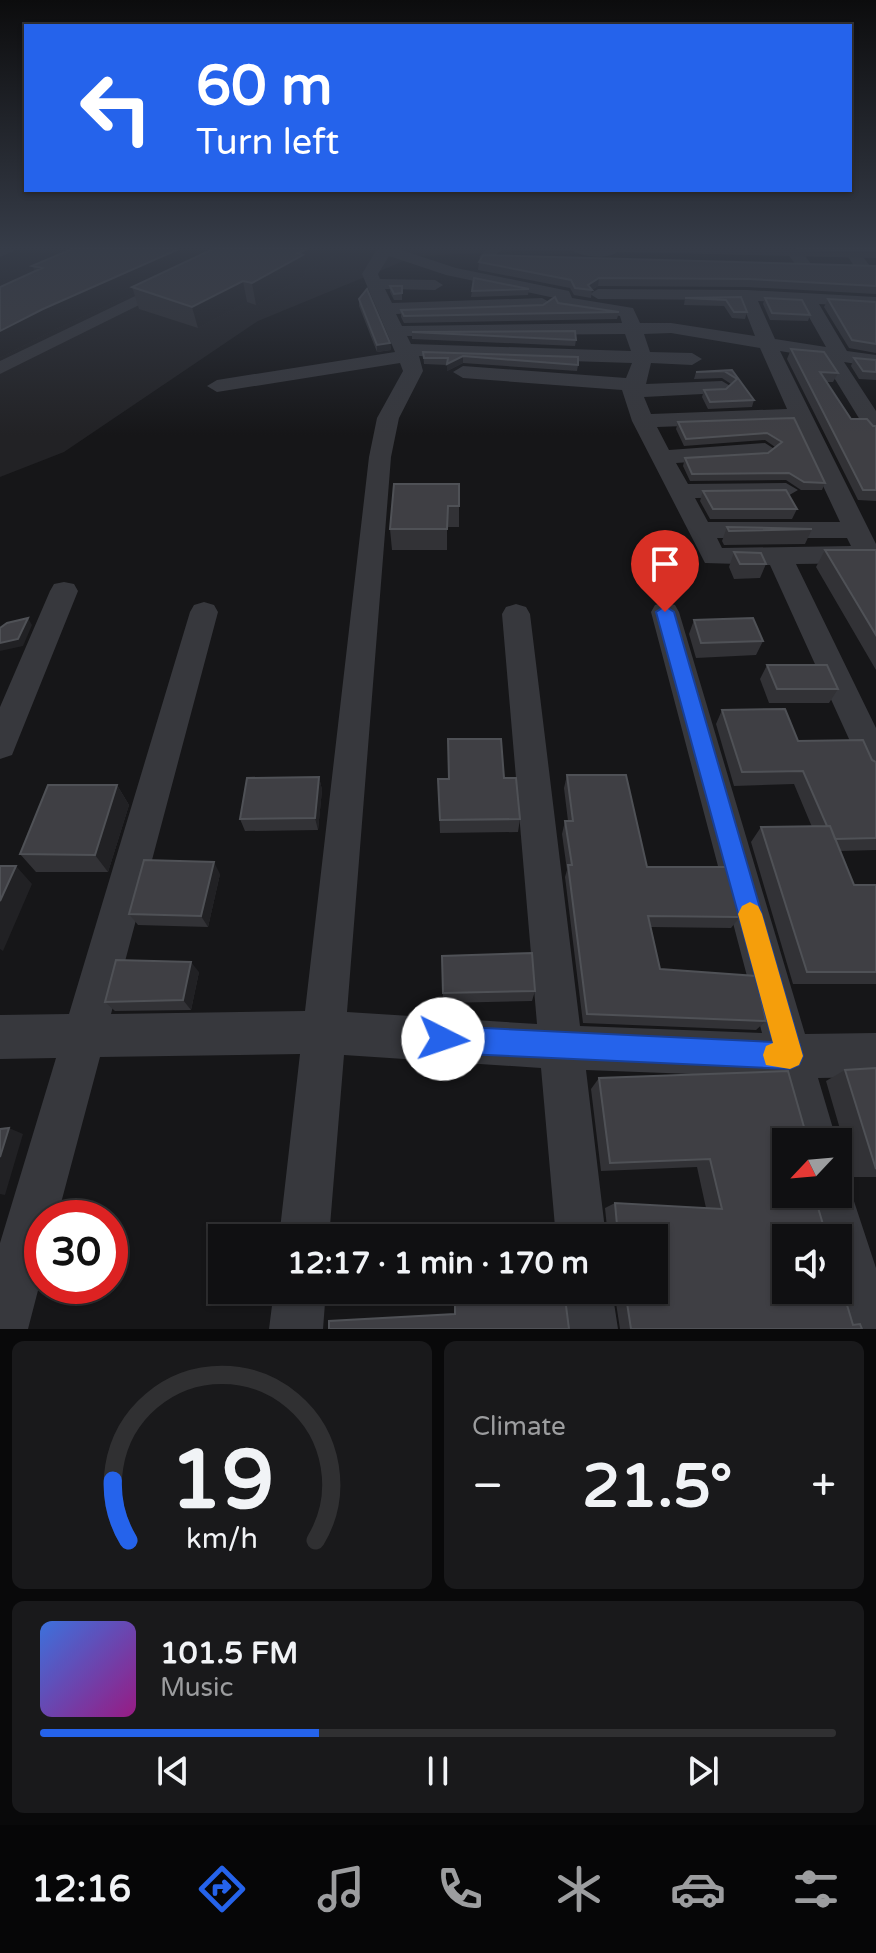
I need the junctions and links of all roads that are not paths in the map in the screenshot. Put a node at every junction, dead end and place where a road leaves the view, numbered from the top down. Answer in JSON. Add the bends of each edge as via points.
{"nodes":[{"id":1,"x":117,"y":311,"type":"edge"},
{"id":2,"x":385,"y":311,"type":"edge"},
{"id":3,"x":622,"y":311,"type":"edge"},
{"id":4,"x":701,"y":311,"type":"edge"},
{"id":5,"x":754,"y":311,"type":"edge"},
{"id":6,"x":813,"y":311,"type":"edge"},
{"id":7,"x":635,"y":327,"type":"junction"},
{"id":8,"x":707,"y":331,"type":"junction"},
{"id":9,"x":767,"y":341,"type":"junction"},
{"id":10,"x":406,"y":353,"type":"junction"},
{"id":11,"x":834,"y":354,"type":"junction"},
{"id":12,"x":643,"y":359,"type":"junction"},
{"id":13,"x":692,"y":359,"type":"dead end"},
{"id":14,"x":876,"y":361,"type":"edge"},
{"id":15,"x":0,"y":368,"type":"edge"},
{"id":16,"x":217,"y":386,"type":"dead end"},
{"id":17,"x":722,"y":387,"type":"edge"},
{"id":18,"x":634,"y":388,"type":"junction"},
{"id":19,"x":800,"y":415,"type":"junction"},
{"id":20,"x":643,"y":421,"type":"junction"},
{"id":21,"x":876,"y":428,"type":"edge"},
{"id":22,"x":765,"y":450,"type":"edge"},
{"id":23,"x":663,"y":457,"type":"junction"},
{"id":24,"x":786,"y":490,"type":"edge"},
{"id":25,"x":681,"y":491,"type":"junction"},
{"id":26,"x":701,"y":530,"type":"junction"},
{"id":27,"x":867,"y":546,"type":"edge"},
{"id":28,"x":779,"y":555,"type":"junction"},
{"id":29,"x":64,"y":591,"type":"dead end"},
{"id":30,"x":204,"y":612,"type":"dead end"},
{"id":31,"x":665,"y":612,"type":"dead end"},
{"id":32,"x":516,"y":614,"type":"dead end"},
{"id":33,"x":0,"y":745,"type":"edge"},
{"id":34,"x":876,"y":762,"type":"edge"},
{"id":35,"x":326,"y":1032,"type":"junction"},
{"id":36,"x":87,"y":1035,"type":"junction"},
{"id":37,"x":0,"y":1037,"type":"edge"},
{"id":38,"x":560,"y":1047,"type":"junction"},
{"id":39,"x":876,"y":1055,"type":"edge"},
{"id":40,"x":790,"y":1056,"type":"junction"},
{"id":41,"x":810,"y":1128,"type":"edge"},
{"id":42,"x":833,"y":1208,"type":"edge"},
{"id":43,"x":305,"y":1224,"type":"edge"},
{"id":44,"x":579,"y":1224,"type":"edge"},
{"id":45,"x":299,"y":1304,"type":"edge"},
{"id":46,"x":588,"y":1304,"type":"edge"},
{"id":47,"x":1,"y":1329,"type":"edge"},
{"id":48,"x":296,"y":1329,"type":"edge"},
{"id":49,"x":591,"y":1329,"type":"edge"},
{"id":50,"x":868,"y":1329,"type":"edge"}],
"edges":[{"from":1,"to":15,"type":"street"},
{"from":2,"to":10,"type":"street"},
{"from":3,"to":7,"type":"street"},
{"from":4,"to":8,"type":"street"},
{"from":5,"to":9,"type":"street"},
{"from":6,"to":11,"type":"street"},
{"from":7,"to":8,"type":"street"},
{"from":7,"to":10,"type":"street","via":[[406,330]]},
{"from":7,"to":12,"type":"street"},
{"from":8,"to":9,"type":"street"},
{"from":9,"to":11,"type":"street"},
{"from":9,"to":19,"type":"street"},
{"from":10,"to":12,"type":"street"},
{"from":10,"to":16,"type":"street"},
{"from":10,"to":18,"type":"street"},
{"from":10,"to":35,"type":"street","via":[[380,457]]},
{"from":11,"to":14,"type":"street"},
{"from":11,"to":21,"type":"street"},
{"from":12,"to":13,"type":"street"},
{"from":12,"to":18,"type":"street"},
{"from":17,"to":18,"type":"street"},
{"from":18,"to":20,"type":"street"},
{"from":19,"to":20,"type":"street"},
{"from":19,"to":27,"type":"street"},
{"from":20,"to":23,"type":"street"},
{"from":22,"to":23,"type":"street"},
{"from":23,"to":25,"type":"street"},
{"from":24,"to":25,"type":"street"},
{"from":25,"to":26,"type":"street"},
{"from":26,"to":27,"type":"street"},
{"from":26,"to":28,"type":"street","via":[[714,557]]},
{"from":27,"to":28,"type":"street"},
{"from":28,"to":34,"type":"street"},
{"from":29,"to":33,"type":"street"},
{"from":30,"to":36,"type":"street"},
{"from":31,"to":40,"type":"street"},
{"from":32,"to":38,"type":"street"},
{"from":35,"to":36,"type":"street"},
{"from":35,"to":38,"type":"street"},
{"from":35,"to":43,"type":"street"},
{"from":36,"to":37,"type":"street"},
{"from":36,"to":47,"type":"street"},
{"from":38,"to":40,"type":"street"},
{"from":38,"to":44,"type":"street"},
{"from":39,"to":40,"type":"street"},
{"from":40,"to":41,"type":"street"},
{"from":42,"to":50,"type":"street"},
{"from":45,"to":48,"type":"street"},
{"from":46,"to":49,"type":"street"}]}
